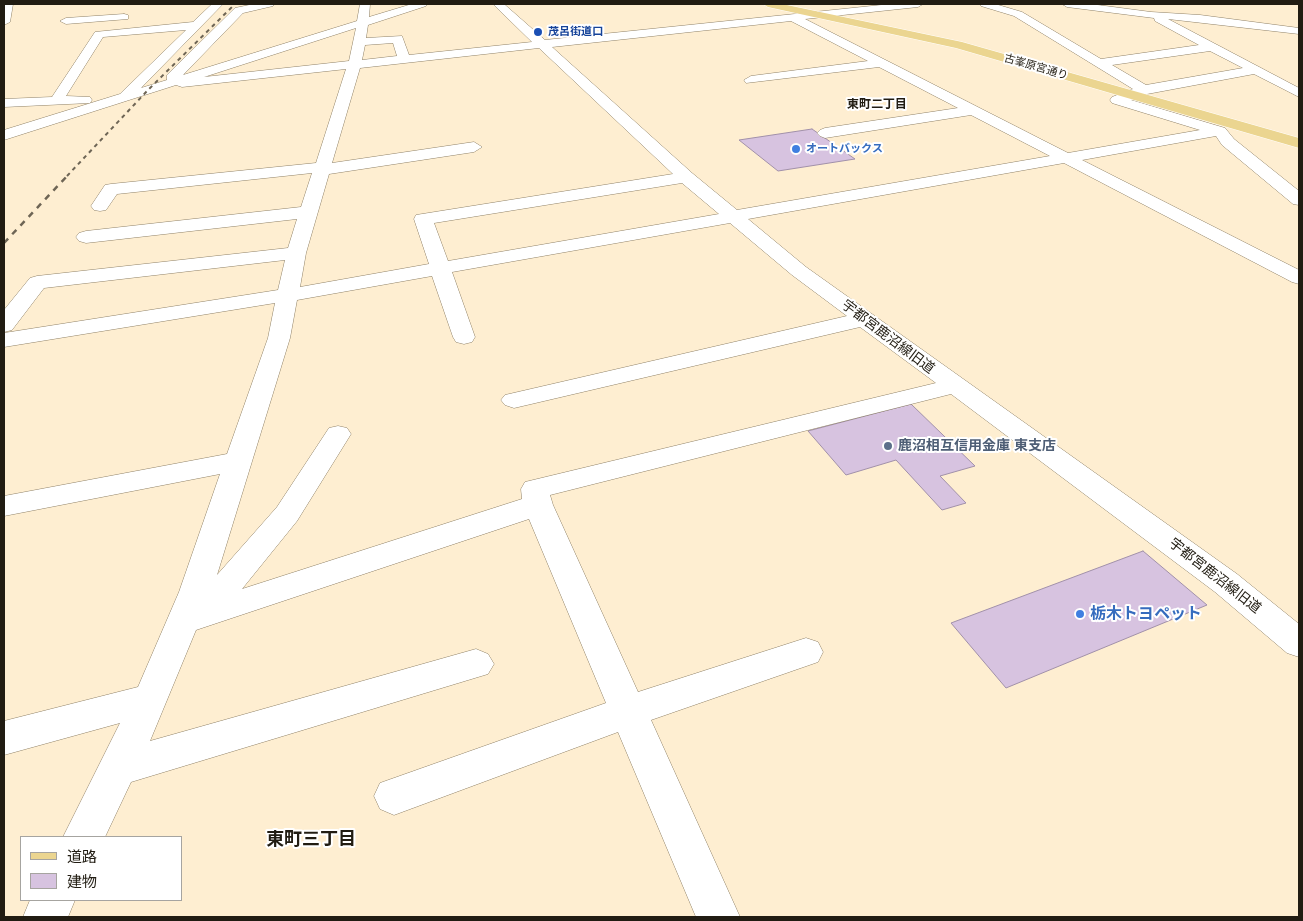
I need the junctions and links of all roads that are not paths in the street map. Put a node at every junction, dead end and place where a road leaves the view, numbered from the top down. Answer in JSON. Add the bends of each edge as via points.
{"nodes":[{"id":1,"x":8,"y":4,"type":"edge"},
{"id":2,"x":269,"y":4,"type":"edge"},
{"id":3,"x":365,"y":4,"type":"edge"},
{"id":4,"x":422,"y":4,"type":"edge"},
{"id":5,"x":498,"y":4,"type":"edge"},
{"id":6,"x":768,"y":4,"type":"edge"},
{"id":7,"x":918,"y":4,"type":"edge"},
{"id":8,"x":985,"y":4,"type":"edge"},
{"id":9,"x":1067,"y":4,"type":"edge"},
{"id":10,"x":1170,"y":4,"type":"edge"},
{"id":11,"x":215,"y":7,"type":"edge"},
{"id":12,"x":1111,"y":7,"type":"edge"},
{"id":13,"x":193,"y":11,"type":"dead end"},
{"id":14,"x":822,"y":14,"type":"junction"},
{"id":15,"x":1151,"y":15,"type":"junction"},
{"id":16,"x":135,"y":16,"type":"dead end"},
{"id":17,"x":1266,"y":16,"type":"dead end"},
{"id":18,"x":792,"y":17,"type":"junction"},
{"id":19,"x":1200,"y":18,"type":"junction"},
{"id":20,"x":4,"y":22,"type":"edge"},
{"id":21,"x":66,"y":22,"type":"dead end"},
{"id":22,"x":363,"y":22,"type":"junction"},
{"id":23,"x":198,"y":25,"type":"junction"},
{"id":24,"x":1299,"y":29,"type":"edge"},
{"id":25,"x":360,"y":42,"type":"junction"},
{"id":26,"x":542,"y":44,"type":"junction"},
{"id":27,"x":1211,"y":47,"type":"junction"},
{"id":28,"x":404,"y":59,"type":"junction"},
{"id":29,"x":881,"y":63,"type":"junction"},
{"id":30,"x":1099,"y":63,"type":"junction"},
{"id":31,"x":354,"y":65,"type":"junction"},
{"id":32,"x":1255,"y":70,"type":"junction"},
{"id":33,"x":751,"y":80,"type":"dead end"},
{"id":34,"x":176,"y":82,"type":"junction"},
{"id":35,"x":1139,"y":93,"type":"junction"},
{"id":36,"x":1299,"y":93,"type":"edge"},
{"id":37,"x":123,"y":98,"type":"junction"},
{"id":38,"x":56,"y":101,"type":"junction"},
{"id":39,"x":4,"y":103,"type":"edge"},
{"id":40,"x":973,"y":110,"type":"junction"},
{"id":41,"x":1220,"y":131,"type":"junction"},
{"id":42,"x":825,"y":132,"type":"dead end"},
{"id":43,"x":4,"y":135,"type":"edge"},
{"id":44,"x":1299,"y":143,"type":"edge"},
{"id":45,"x":474,"y":147,"type":"dead end"},
{"id":46,"x":1068,"y":158,"type":"junction"},
{"id":47,"x":321,"y":169,"type":"junction"},
{"id":48,"x":686,"y":177,"type":"junction"},
{"id":49,"x":1299,"y":200,"type":"edge"},
{"id":50,"x":100,"y":206,"type":"dead end"},
{"id":51,"x":308,"y":212,"type":"junction"},
{"id":52,"x":733,"y":218,"type":"junction"},
{"id":53,"x":86,"y":237,"type":"dead end"},
{"id":54,"x":296,"y":253,"type":"junction"},
{"id":55,"x":439,"y":267,"type":"junction"},
{"id":56,"x":1299,"y":278,"type":"edge"},
{"id":57,"x":288,"y":295,"type":"junction"},
{"id":58,"x":864,"y":319,"type":"junction"},
{"id":59,"x":4,"y":325,"type":"edge"},
{"id":60,"x":464,"y":337,"type":"dead end"},
{"id":61,"x":4,"y":340,"type":"edge"},
{"id":62,"x":954,"y":386,"type":"junction"},
{"id":63,"x":514,"y":400,"type":"dead end"},
{"id":64,"x":338,"y":434,"type":"dead end"},
{"id":65,"x":238,"y":461,"type":"junction"},
{"id":66,"x":538,"y":505,"type":"junction"},
{"id":67,"x":4,"y":506,"type":"edge"},
{"id":68,"x":192,"y":618,"type":"junction"},
{"id":69,"x":1299,"y":643,"type":"edge"},
{"id":70,"x":806,"y":652,"type":"dead end"},
{"id":71,"x":476,"y":664,"type":"dead end"},
{"id":72,"x":151,"y":699,"type":"junction"},
{"id":73,"x":628,"y":712,"type":"junction"},
{"id":74,"x":4,"y":738,"type":"edge"},
{"id":75,"x":118,"y":768,"type":"junction"},
{"id":76,"x":394,"y":796,"type":"dead end"},
{"id":77,"x":84,"y":836,"type":"edge"},
{"id":78,"x":53,"y":901,"type":"edge"},
{"id":79,"x":45,"y":917,"type":"edge"},
{"id":80,"x":718,"y":917,"type":"edge"}],
"edges":[{"from":1,"to":20,"type":"street"},
{"from":2,"to":34,"type":"street","via":[[239,10],[172,78]]},
{"from":3,"to":22,"type":"street"},
{"from":4,"to":22,"type":"street"},
{"from":5,"to":26,"type":"street","name":"宇都宮鹿沼線旧道"},
{"from":6,"to":14,"type":"main road","name":"古峯原宮通り"},
{"from":7,"to":14,"type":"street"},
{"from":8,"to":30,"type":"street","via":[[1018,14]]},
{"from":9,"to":12,"type":"street"},
{"from":10,"to":19,"type":"street"},
{"from":11,"to":13,"type":"street"},
{"from":11,"to":23,"type":"street"},
{"from":12,"to":15,"type":"street"},
{"from":14,"to":18,"type":"street"},
{"from":14,"to":35,"type":"main road","name":"古峯原宮通り","via":[[958,45]]},
{"from":15,"to":19,"type":"street"},
{"from":15,"to":27,"type":"street"},
{"from":16,"to":21,"type":"street"},
{"from":17,"to":24,"type":"street"},
{"from":18,"to":26,"type":"street"},
{"from":18,"to":29,"type":"street"},
{"from":19,"to":24,"type":"street"},
{"from":22,"to":25,"type":"street"},
{"from":22,"to":34,"type":"street"},
{"from":23,"to":37,"type":"street"},
{"from":23,"to":38,"type":"street","via":[[99,34]]},
{"from":25,"to":28,"type":"street","via":[[398,39]]},
{"from":25,"to":31,"type":"street"},
{"from":26,"to":28,"type":"street"},
{"from":26,"to":48,"type":"street","name":"宇都宮鹿沼線旧道"},
{"from":27,"to":30,"type":"street"},
{"from":27,"to":32,"type":"street"},
{"from":28,"to":31,"type":"street"},
{"from":29,"to":33,"type":"street"},
{"from":29,"to":40,"type":"street"},
{"from":30,"to":35,"type":"street"},
{"from":31,"to":34,"type":"street"},
{"from":31,"to":47,"type":"street"},
{"from":32,"to":35,"type":"street"},
{"from":32,"to":36,"type":"street"},
{"from":34,"to":37,"type":"street"},
{"from":35,"to":41,"type":"street","via":[[1118,100]]},
{"from":35,"to":44,"type":"main road","name":"古峯原宮通り"},
{"from":37,"to":38,"type":"street"},
{"from":37,"to":43,"type":"street"},
{"from":38,"to":39,"type":"street"},
{"from":40,"to":42,"type":"street"},
{"from":40,"to":46,"type":"street"},
{"from":41,"to":46,"type":"street"},
{"from":41,"to":49,"type":"street","via":[[1228,142]]},
{"from":45,"to":47,"type":"street"},
{"from":46,"to":52,"type":"street"},
{"from":46,"to":56,"type":"street"},
{"from":47,"to":50,"type":"street","via":[[111,189]]},
{"from":47,"to":51,"type":"street"},
{"from":48,"to":52,"type":"street","name":"宇都宮鹿沼線旧道"},
{"from":48,"to":55,"type":"street","via":[[423,219]]},
{"from":51,"to":53,"type":"street"},
{"from":51,"to":54,"type":"street"},
{"from":52,"to":55,"type":"street"},
{"from":52,"to":58,"type":"street","name":"宇都宮鹿沼線旧道"},
{"from":54,"to":57,"type":"street"},
{"from":54,"to":59,"type":"street","via":[[37,282]]},
{"from":55,"to":57,"type":"street"},
{"from":55,"to":60,"type":"street"},
{"from":57,"to":61,"type":"street"},
{"from":57,"to":65,"type":"street","via":[[279,338]]},
{"from":58,"to":62,"type":"street","name":"宇都宮鹿沼線旧道"},
{"from":58,"to":63,"type":"street"},
{"from":62,"to":66,"type":"street","via":[[536,489]]},
{"from":62,"to":69,"type":"street","name":"宇都宮鹿沼線旧道","via":[[1218,577]]},
{"from":64,"to":68,"type":"street","via":[[287,514]]},
{"from":65,"to":67,"type":"street"},
{"from":65,"to":68,"type":"street","via":[[195,592]]},
{"from":66,"to":68,"type":"street"},
{"from":66,"to":73,"type":"street"},
{"from":68,"to":72,"type":"street"},
{"from":70,"to":73,"type":"street"},
{"from":71,"to":75,"type":"street"},
{"from":72,"to":74,"type":"street"},
{"from":72,"to":75,"type":"street"},
{"from":73,"to":76,"type":"street"},
{"from":73,"to":80,"type":"street"},
{"from":75,"to":77,"type":"street"},
{"from":78,"to":79,"type":"street"}]}
